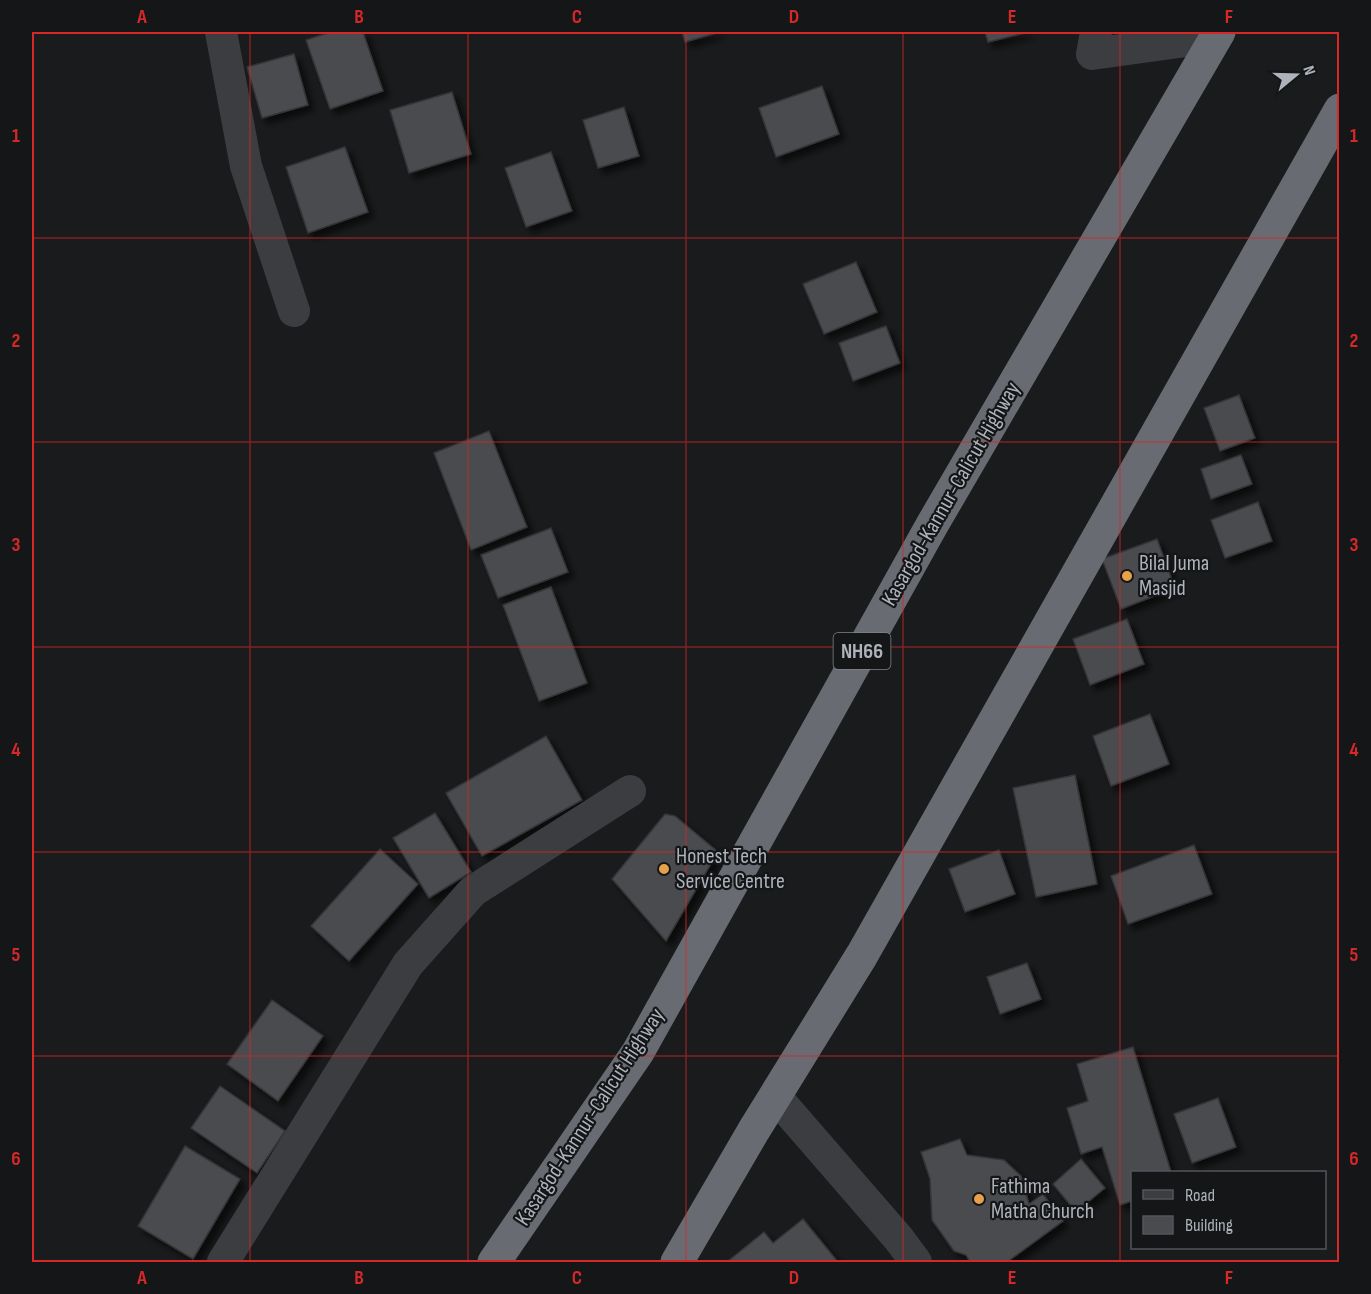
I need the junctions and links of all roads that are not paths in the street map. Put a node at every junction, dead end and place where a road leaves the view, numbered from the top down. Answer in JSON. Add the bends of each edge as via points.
{"nodes":[{"id":1,"x":221,"y":32,"type":"edge"},
{"id":2,"x":1096,"y":32,"type":"edge"},
{"id":3,"x":1217,"y":34,"type":"edge"},
{"id":4,"x":1340,"y":110,"type":"edge"},
{"id":5,"x":294,"y":311,"type":"dead end"},
{"id":6,"x":630,"y":791,"type":"dead end"},
{"id":7,"x":775,"y":1096,"type":"junction"},
{"id":8,"x":223,"y":1263,"type":"edge"},
{"id":9,"x":494,"y":1263,"type":"edge"},
{"id":10,"x":677,"y":1263,"type":"edge"},
{"id":11,"x":916,"y":1263,"type":"edge"}],
"edges":[{"from":1,"to":5,"type":"street","via":[[246,166]]},
{"from":2,"to":3,"type":"street","via":[[1092,54]]},
{"from":3,"to":9,"type":"highway","name":"Kasargod-Kannur-Calicut Highway","number":"NH66","via":[[932,525],[638,1053]]},
{"from":4,"to":7,"type":"highway","via":[[862,955]]},
{"from":6,"to":8,"type":"street","via":[[472,891],[408,964]]},
{"from":7,"to":10,"type":"highway"},
{"from":7,"to":11,"type":"street"}]}
